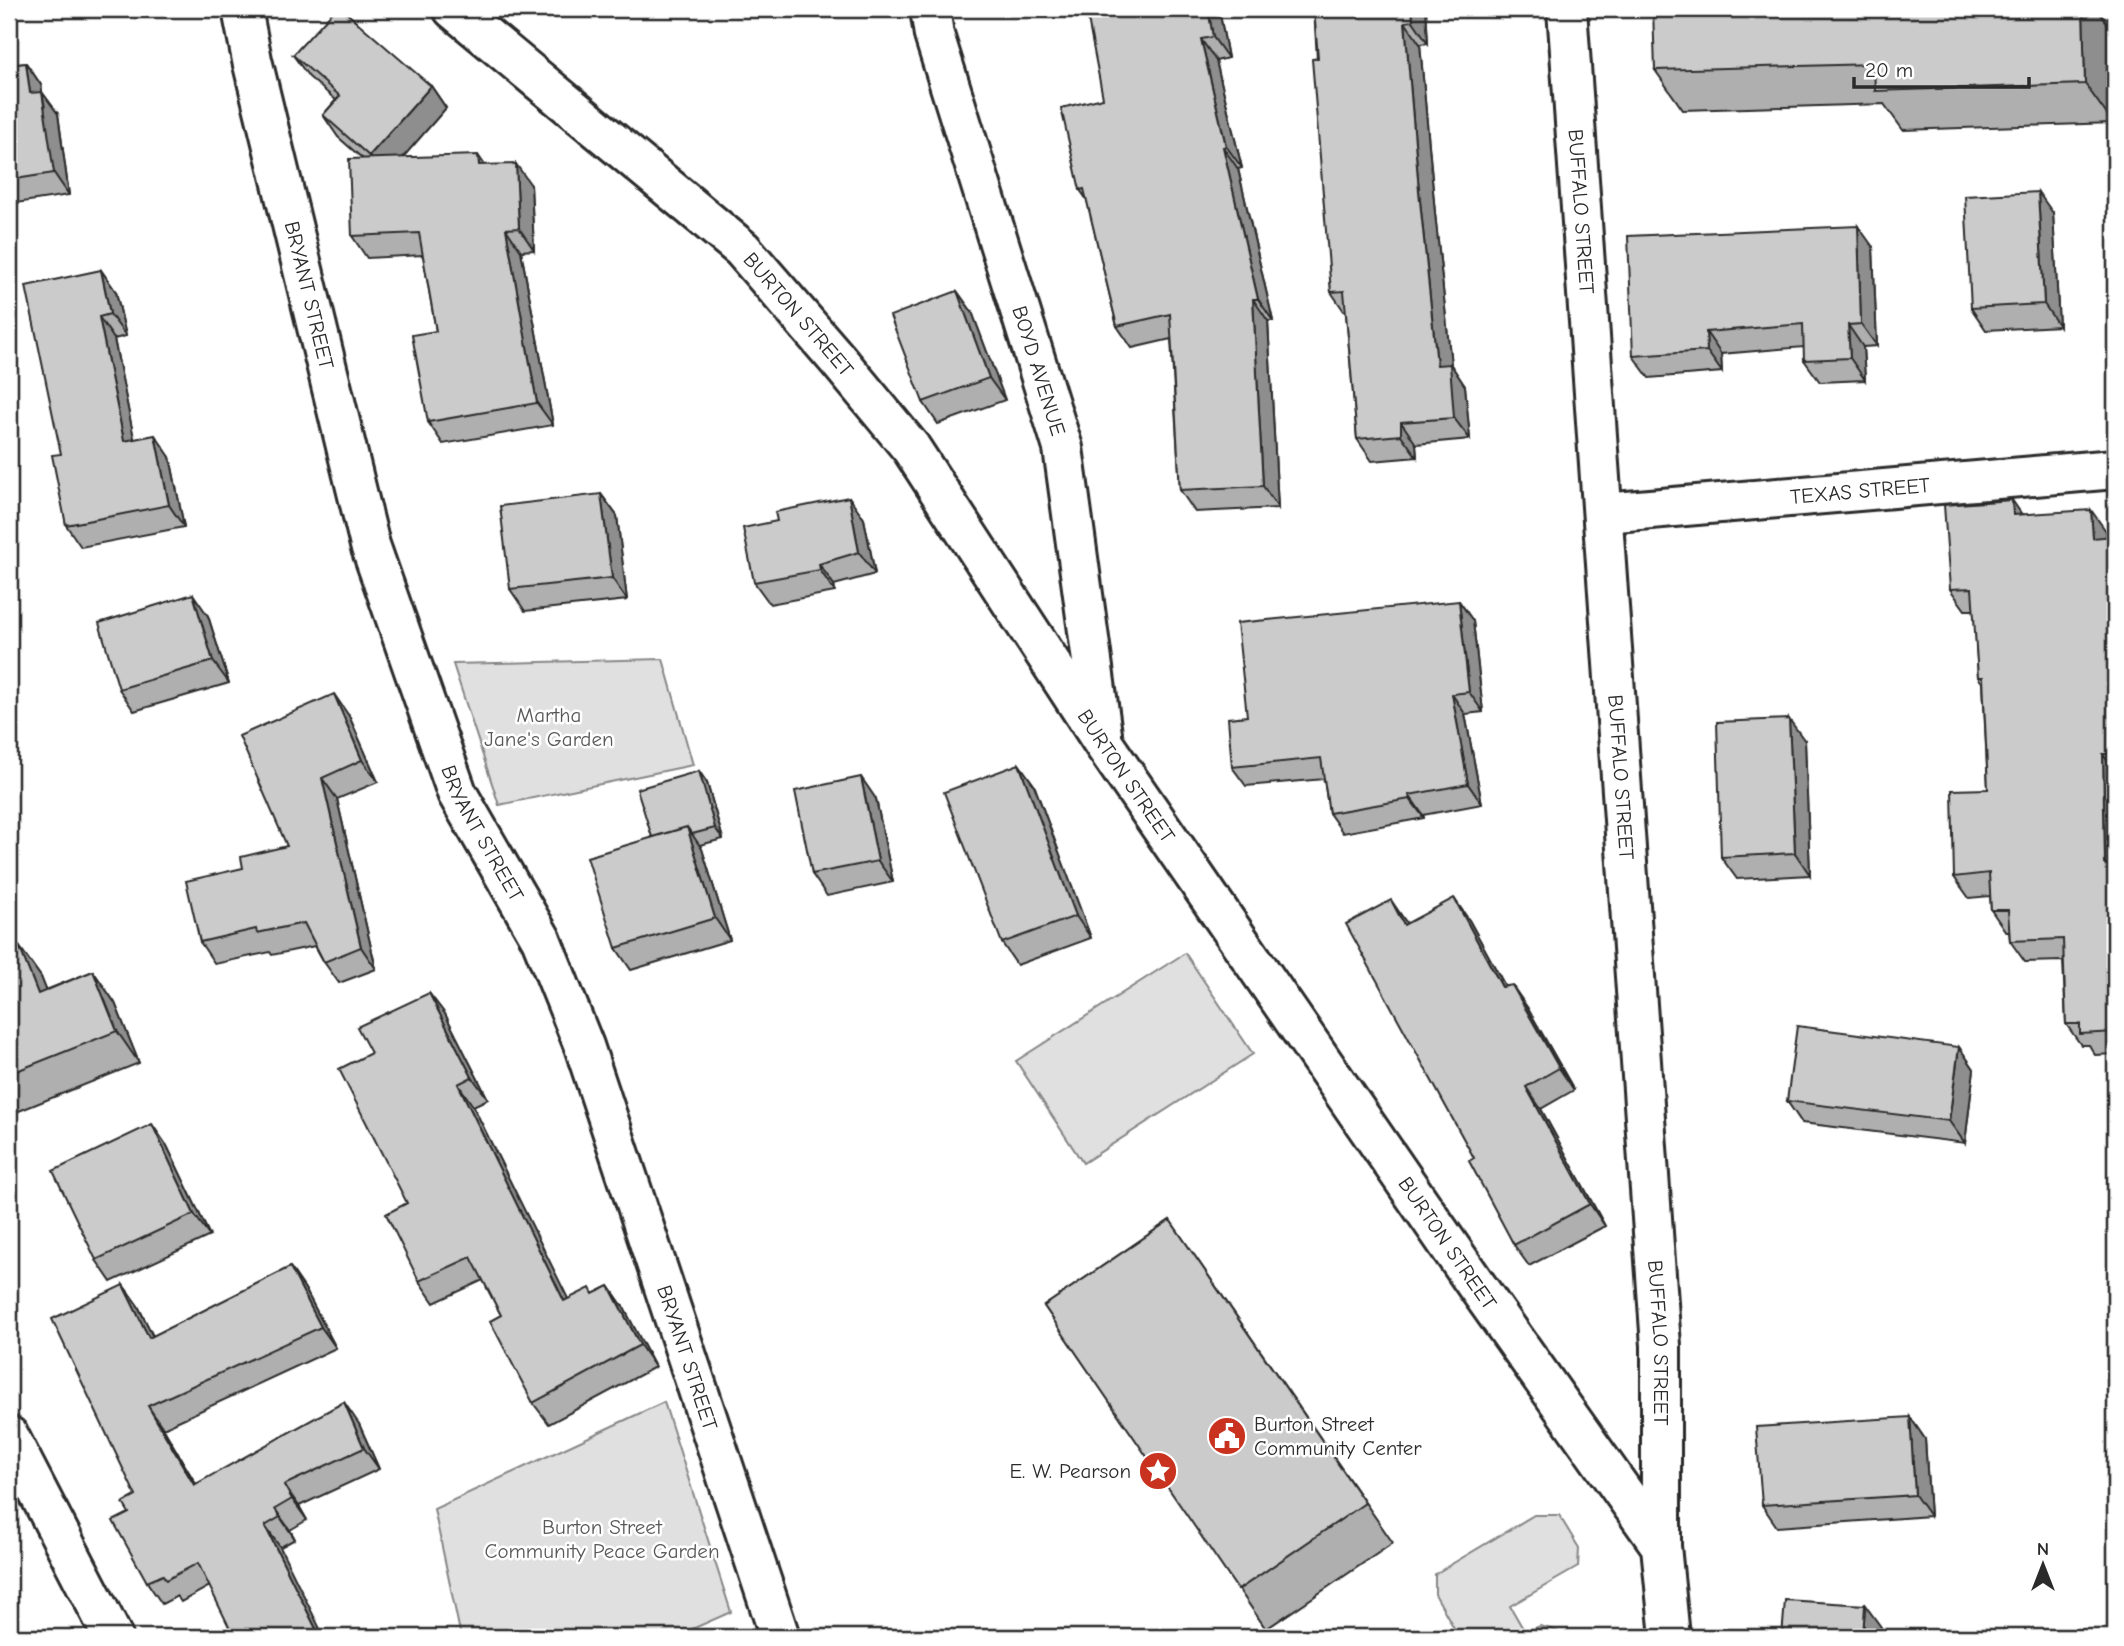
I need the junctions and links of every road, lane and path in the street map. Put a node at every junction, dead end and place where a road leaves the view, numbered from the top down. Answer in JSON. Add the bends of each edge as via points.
{"nodes":[{"id":1,"x":242,"y":9,"type":"edge"},
{"id":2,"x":453,"y":9,"type":"edge"},
{"id":3,"x":930,"y":9,"type":"edge"},
{"id":4,"x":1567,"y":9,"type":"edge"},
{"id":5,"x":2115,"y":469,"type":"edge"},
{"id":6,"x":1604,"y":513,"type":"junction"},
{"id":7,"x":1103,"y":743,"type":"junction"},
{"id":8,"x":9,"y":1436,"type":"edge"},
{"id":9,"x":1661,"y":1546,"type":"junction"},
{"id":10,"x":113,"y":1637,"type":"edge"},
{"id":11,"x":780,"y":1637,"type":"edge"},
{"id":12,"x":1670,"y":1637,"type":"edge"}],
"edges":[{"from":1,"to":11,"type":"street","name":"BRYANT STREET","via":[[370,545],[457,793],[541,939],[584,1046]]},
{"from":2,"to":7,"type":"street","name":"BURTON STREET","via":[[742,249],[911,448]]},
{"from":3,"to":7,"type":"street","name":"BOYD AVENUE","via":[[934,35],[1063,448]]},
{"from":4,"to":6,"type":"street","name":"BUFFALO STREET"},
{"from":5,"to":6,"type":"street","name":"TEXAS STREET"},
{"from":6,"to":9,"type":"street","name":"BUFFALO STREET","via":[[1661,1346]]},
{"from":7,"to":9,"type":"street","name":"BURTON STREET"},
{"from":8,"to":10,"type":"street"},
{"from":9,"to":12,"type":"street","name":"BURTON STREET"}]}
